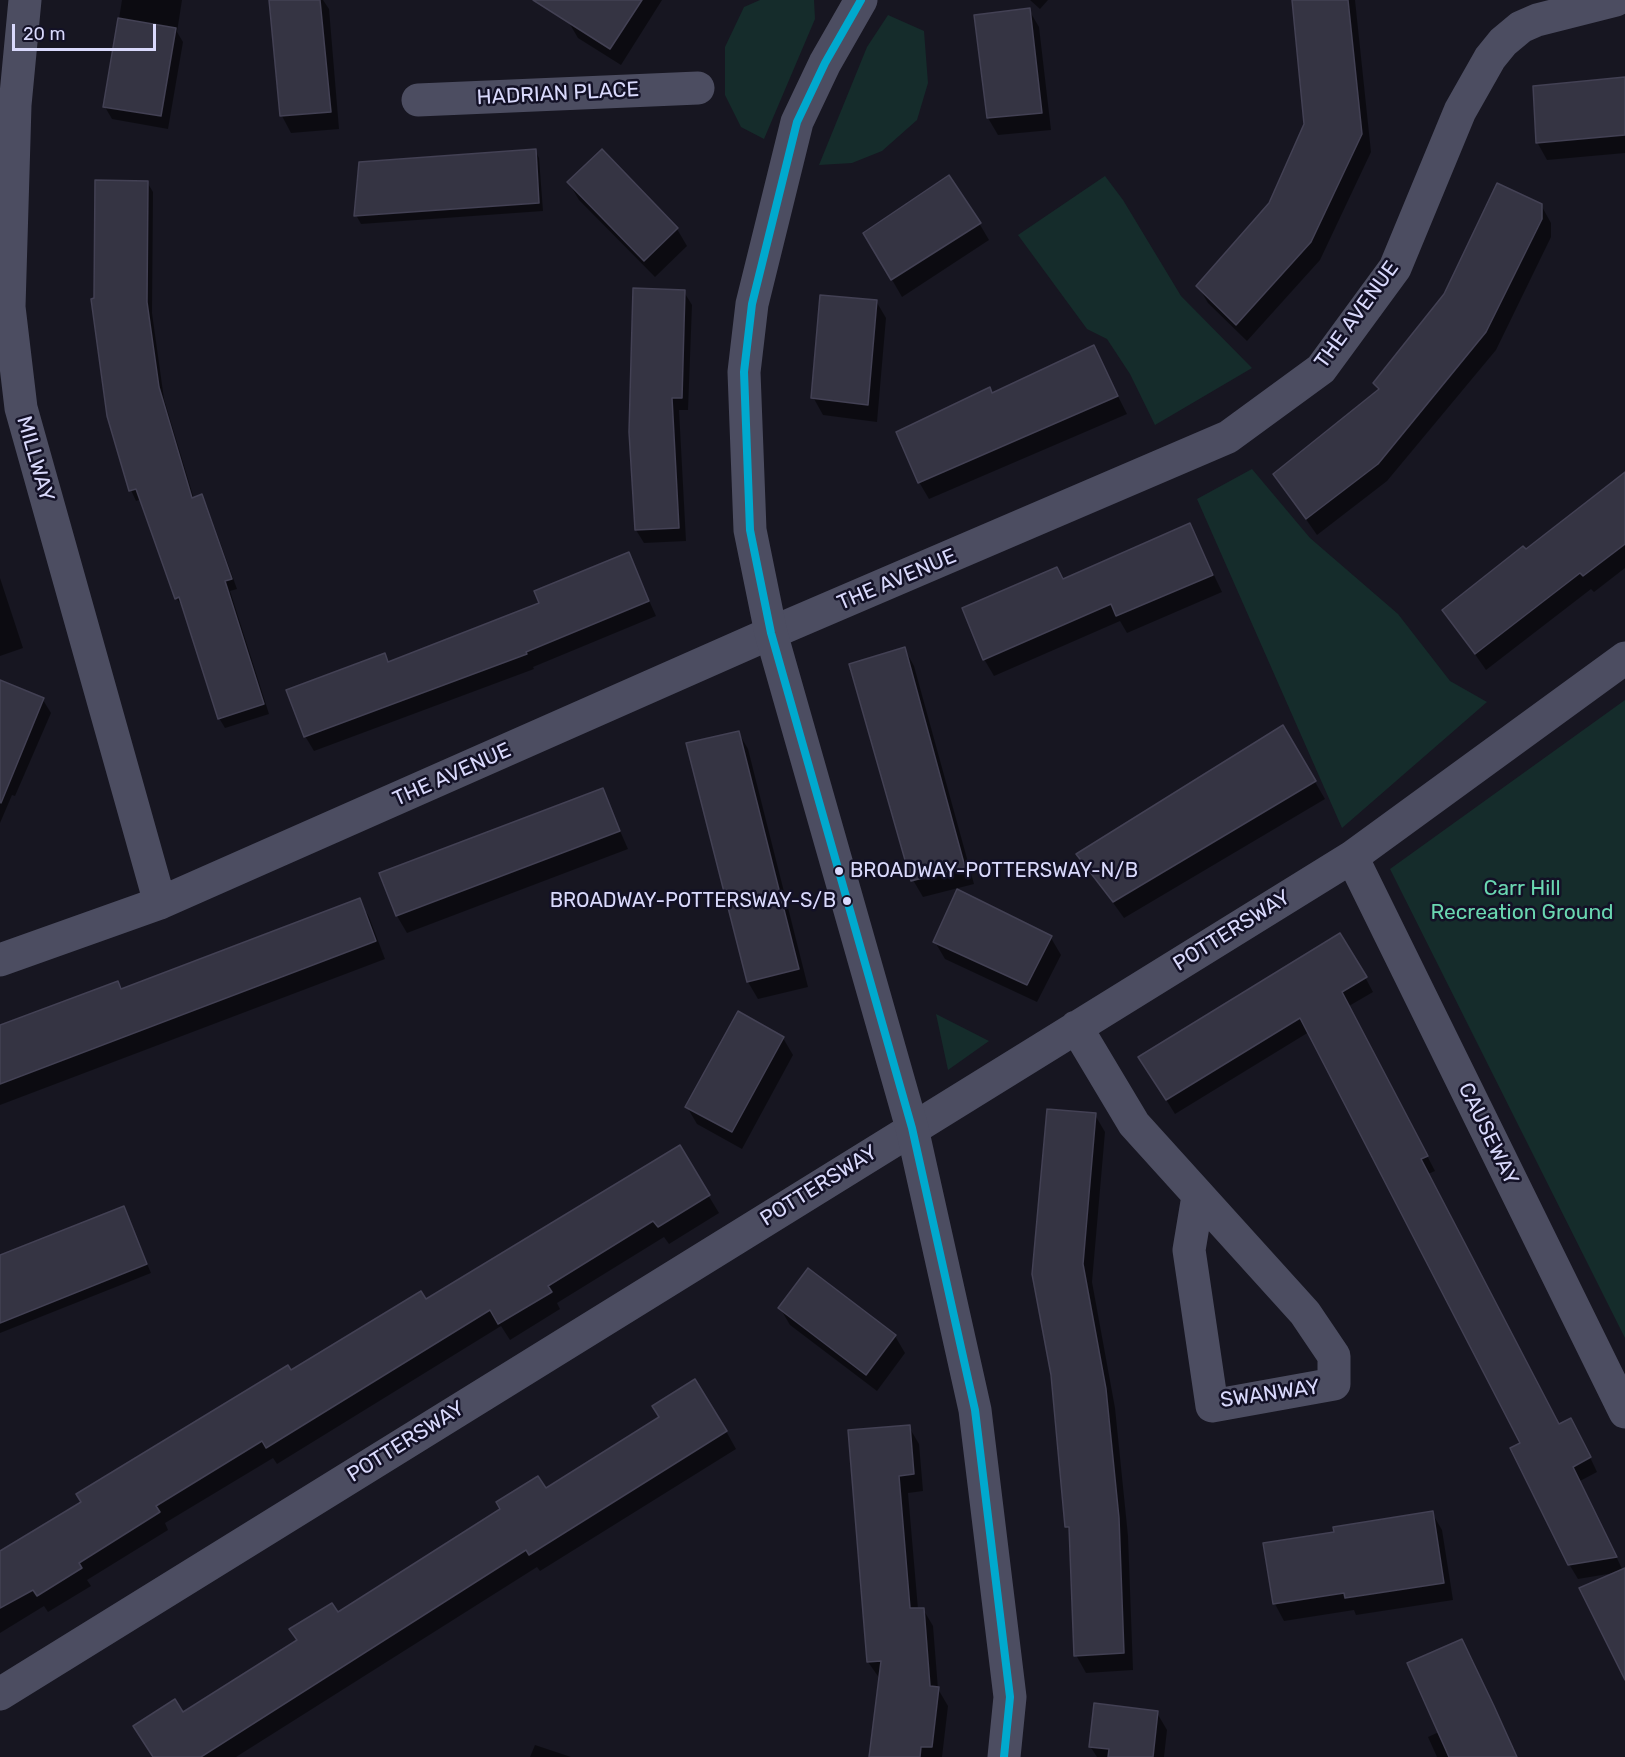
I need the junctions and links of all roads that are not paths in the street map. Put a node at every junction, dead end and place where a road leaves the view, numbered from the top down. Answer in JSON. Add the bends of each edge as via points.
{"nodes":[{"id":1,"x":25,"y":0,"type":"edge"},
{"id":2,"x":861,"y":0,"type":"edge"},
{"id":3,"x":1616,"y":0,"type":"edge"},
{"id":4,"x":698,"y":87,"type":"dead end"},
{"id":5,"x":418,"y":100,"type":"dead end"},
{"id":6,"x":771,"y":633,"type":"junction"},
{"id":7,"x":1625,"y":658,"type":"edge"},
{"id":8,"x":1352,"y":857,"type":"junction"},
{"id":9,"x":160,"y":903,"type":"junction"},
{"id":10,"x":0,"y":960,"type":"edge"},
{"id":11,"x":1076,"y":1027,"type":"junction"},
{"id":12,"x":912,"y":1128,"type":"junction"},
{"id":13,"x":1198,"y":1196,"type":"junction"},
{"id":14,"x":1625,"y":1412,"type":"edge"},
{"id":15,"x":0,"y":1694,"type":"edge"},
{"id":16,"x":1004,"y":1757,"type":"edge"}],
"edges":[{"from":1,"to":9,"type":"street","name":"MILLWAY","via":[[15,105],[9,307],[21,408]]},
{"from":2,"to":6,"type":"street","via":[[797,122],[752,304],[744,372],[750,530]]},
{"from":3,"to":6,"type":"street","name":"THE AVENUE","via":[[1521,27],[1490,58],[1460,111],[1395,268],[1321,369],[1228,437]]},
{"from":4,"to":5,"type":"street","name":"HADRIAN PLACE"},
{"from":6,"to":9,"type":"street","name":"THE AVENUE"},
{"from":6,"to":12,"type":"street"},
{"from":7,"to":8,"type":"street","name":"POTTERSWAY"},
{"from":8,"to":11,"type":"street","name":"POTTERSWAY"},
{"from":8,"to":14,"type":"street","name":"CAUSEWAY"},
{"from":9,"to":10,"type":"street","name":"THE AVENUE"},
{"from":11,"to":12,"type":"street","name":"POTTERSWAY"},
{"from":11,"to":13,"type":"street","name":"SWANWAY","via":[[1134,1124]]},
{"from":12,"to":15,"type":"street","name":"POTTERSWAY"},
{"from":12,"to":16,"type":"street","via":[[975,1410],[1010,1697]]},
{"from":13,"to":13,"type":"street","name":"SWANWAY","via":[[1305,1312],[1334,1356],[1334,1384],[1212,1406],[1189,1250]]}]}
